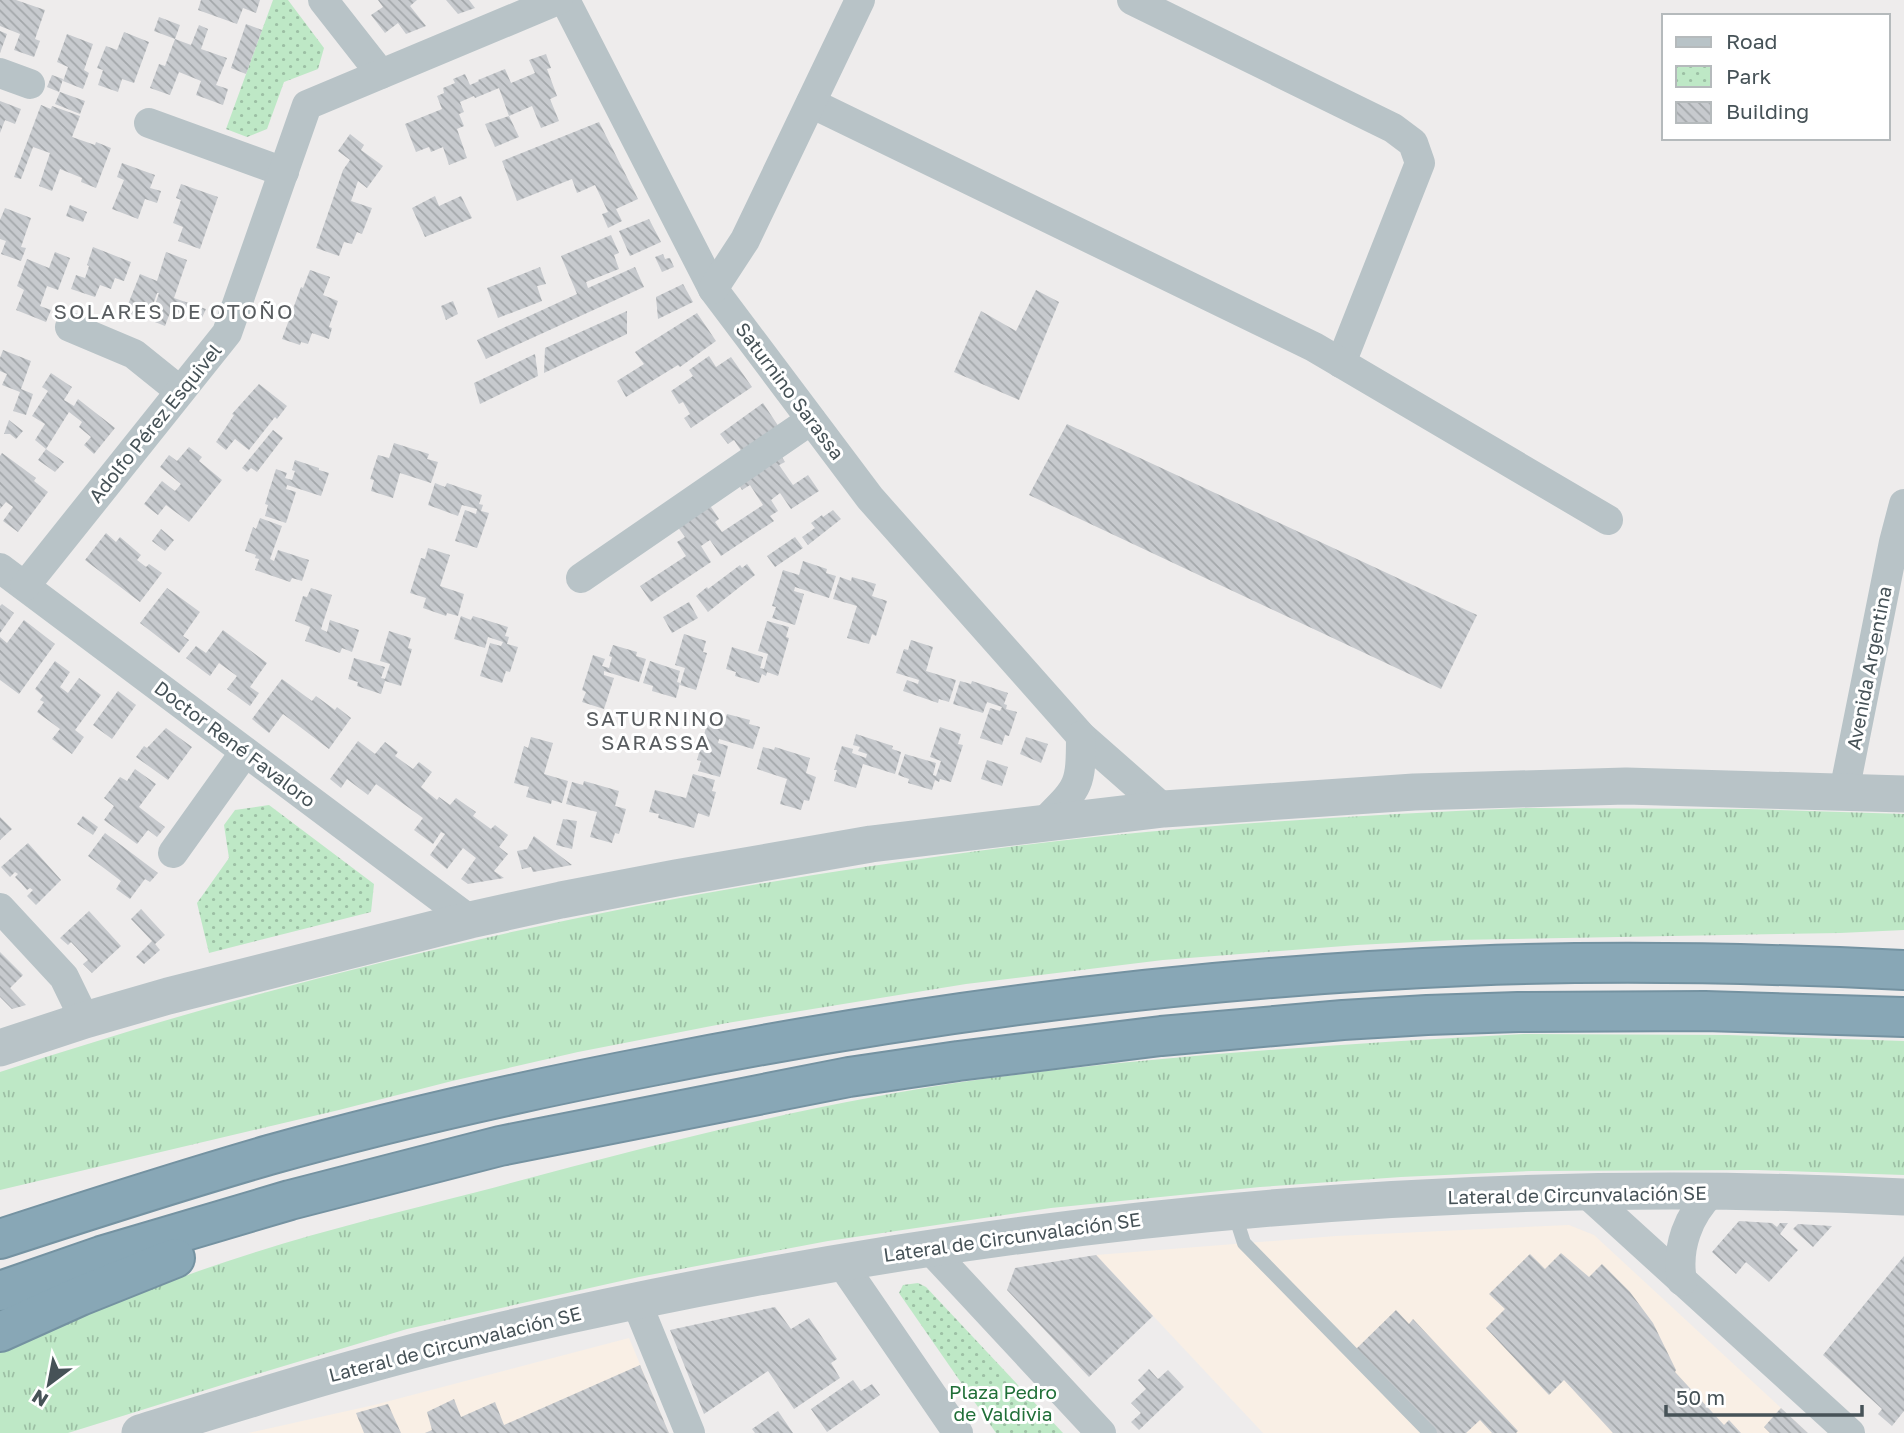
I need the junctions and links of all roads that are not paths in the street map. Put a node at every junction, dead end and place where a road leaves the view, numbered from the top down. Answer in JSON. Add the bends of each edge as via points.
{"nodes":[{"id":1,"x":323,"y":0,"type":"edge"},
{"id":2,"x":558,"y":0,"type":"edge"},
{"id":3,"x":565,"y":0,"type":"edge"},
{"id":4,"x":860,"y":0,"type":"edge"},
{"id":5,"x":1132,"y":0,"type":"edge"},
{"id":6,"x":0,"y":73,"type":"edge"},
{"id":7,"x":382,"y":74,"type":"junction"},
{"id":8,"x":30,"y":84,"type":"dead end"},
{"id":9,"x":811,"y":103,"type":"junction"},
{"id":10,"x":149,"y":123,"type":"dead end"},
{"id":11,"x":284,"y":172,"type":"junction"},
{"id":12,"x":713,"y":289,"type":"junction"},
{"id":13,"x":70,"y":327,"type":"dead end"},
{"id":14,"x":1341,"y":363,"type":"junction"},
{"id":15,"x":180,"y":391,"type":"junction"},
{"id":16,"x":811,"y":420,"type":"junction"},
{"id":17,"x":1904,"y":504,"type":"edge"},
{"id":18,"x":1608,"y":520,"type":"dead end"},
{"id":19,"x":1899,"y":544,"type":"edge"},
{"id":20,"x":0,"y":568,"type":"edge"},
{"id":21,"x":581,"y":578,"type":"dead end"},
{"id":22,"x":25,"y":586,"type":"junction"},
{"id":23,"x":1081,"y":736,"type":"junction"},
{"id":24,"x":245,"y":751,"type":"junction"},
{"id":25,"x":1844,"y":792,"type":"junction"},
{"id":26,"x":1904,"y":794,"type":"edge"},
{"id":27,"x":1164,"y":809,"type":"junction"},
{"id":28,"x":1042,"y":824,"type":"junction"},
{"id":29,"x":173,"y":853,"type":"dead end"},
{"id":30,"x":0,"y":908,"type":"edge"},
{"id":31,"x":470,"y":920,"type":"junction"},
{"id":32,"x":1904,"y":952,"type":"edge"},
{"id":33,"x":1694,"y":963,"type":"junction"},
{"id":34,"x":1904,"y":970,"type":"edge"},
{"id":35,"x":1904,"y":1017,"type":"edge"},
{"id":36,"x":85,"y":1020,"type":"junction"},
{"id":37,"x":0,"y":1048,"type":"edge"},
{"id":38,"x":500,"y":1146,"type":"junction"},
{"id":39,"x":272,"y":1154,"type":"junction"},
{"id":40,"x":1585,"y":1192,"type":"junction"},
{"id":41,"x":1712,"y":1192,"type":"junction"},
{"id":42,"x":1904,"y":1197,"type":"edge"},
{"id":43,"x":0,"y":1211,"type":"edge"},
{"id":44,"x":1233,"y":1211,"type":"junction"},
{"id":45,"x":0,"y":1239,"type":"edge"},
{"id":46,"x":928,"y":1247,"type":"junction"},
{"id":47,"x":840,"y":1261,"type":"junction"},
{"id":48,"x":1682,"y":1281,"type":"junction"},
{"id":49,"x":0,"y":1291,"type":"edge"},
{"id":50,"x":636,"y":1301,"type":"junction"},
{"id":51,"x":0,"y":1332,"type":"edge"},
{"id":52,"x":140,"y":1433,"type":"edge"},
{"id":53,"x":690,"y":1433,"type":"edge"},
{"id":54,"x":958,"y":1433,"type":"edge"},
{"id":55,"x":1101,"y":1433,"type":"edge"},
{"id":56,"x":1430,"y":1433,"type":"edge"},
{"id":57,"x":1850,"y":1433,"type":"edge"}],
"edges":[{"from":1,"to":7,"type":"street"},
{"from":2,"to":7,"type":"street","name":"Adolfo Pérez Esquivel"},
{"from":3,"to":12,"type":"street","name":"Saturnino Sarassa"},
{"from":4,"to":9,"type":"street"},
{"from":5,"to":14,"type":"street","via":[[1393,128],[1413,143],[1420,163]]},
{"from":6,"to":8,"type":"street"},
{"from":7,"to":11,"type":"street","name":"Adolfo Pérez Esquivel","via":[[307,105]]},
{"from":9,"to":12,"type":"street","via":[[745,240]]},
{"from":9,"to":14,"type":"street"},
{"from":10,"to":11,"type":"street"},
{"from":11,"to":15,"type":"street","name":"Adolfo Pérez Esquivel","via":[[227,333]]},
{"from":12,"to":16,"type":"street","name":"Saturnino Sarassa"},
{"from":13,"to":15,"type":"street","via":[[134,354]]},
{"from":14,"to":18,"type":"street"},
{"from":15,"to":22,"type":"street","name":"Adolfo Pérez Esquivel"},
{"from":16,"to":21,"type":"street"},
{"from":16,"to":23,"type":"street","name":"Saturnino Sarassa","via":[[870,498]]},
{"from":17,"to":19,"type":"street","name":"Avenida Argentina"},
{"from":19,"to":25,"type":"street","name":"Avenida Argentina"},
{"from":20,"to":22,"type":"street","name":"Doctor René Favaloro"},
{"from":22,"to":24,"type":"street","name":"Doctor René Favaloro"},
{"from":23,"to":27,"type":"street","name":"Saturnino Sarassa"},
{"from":23,"to":28,"type":"street","via":[[1076,788]]},
{"from":24,"to":29,"type":"street"},
{"from":24,"to":31,"type":"street","name":"Doctor René Favaloro"},
{"from":25,"to":26,"type":"street"},
{"from":25,"to":27,"type":"street","via":[[1520,788]]},
{"from":27,"to":28,"type":"street"},
{"from":28,"to":31,"type":"street","via":[[871,844],[676,877]]},
{"from":30,"to":36,"type":"street","via":[[64,976]]},
{"from":31,"to":36,"type":"street"},
{"from":32,"to":33,"type":"highway"},
{"from":33,"to":34,"type":"highway"},
{"from":33,"to":39,"type":"highway","via":[[1471,965],[1076,997],[725,1051],[488,1100]]},
{"from":35,"to":38,"type":"highway","via":[[1518,1012],[1343,1020],[1161,1036],[849,1077]]},
{"from":36,"to":37,"type":"street"},
{"from":38,"to":49,"type":"highway","via":[[290,1200]]},
{"from":38,"to":51,"type":"highway","via":[[156,1264]]},
{"from":39,"to":43,"type":"highway"},
{"from":39,"to":45,"type":"highway"},
{"from":40,"to":41,"type":"street","name":"Lateral de Circunvalación SE"},
{"from":40,"to":44,"type":"street","name":"Lateral de Circunvalación SE"},
{"from":40,"to":48,"type":"street"},
{"from":41,"to":42,"type":"street","name":"Lateral de Circunvalación SE"},
{"from":41,"to":48,"type":"street","via":[[1693,1216],[1684,1238]]},
{"from":44,"to":46,"type":"street","name":"Lateral de Circunvalación SE"},
{"from":44,"to":56,"type":"lane","via":[[1244,1243]]},
{"from":46,"to":47,"type":"street","name":"Lateral de Circunvalación SE"},
{"from":46,"to":55,"type":"street"},
{"from":47,"to":50,"type":"street","name":"Lateral de Circunvalación SE"},
{"from":47,"to":54,"type":"street"},
{"from":48,"to":57,"type":"street"},
{"from":50,"to":52,"type":"street","name":"Lateral de Circunvalación SE","via":[[418,1351]]},
{"from":50,"to":53,"type":"street"}]}
